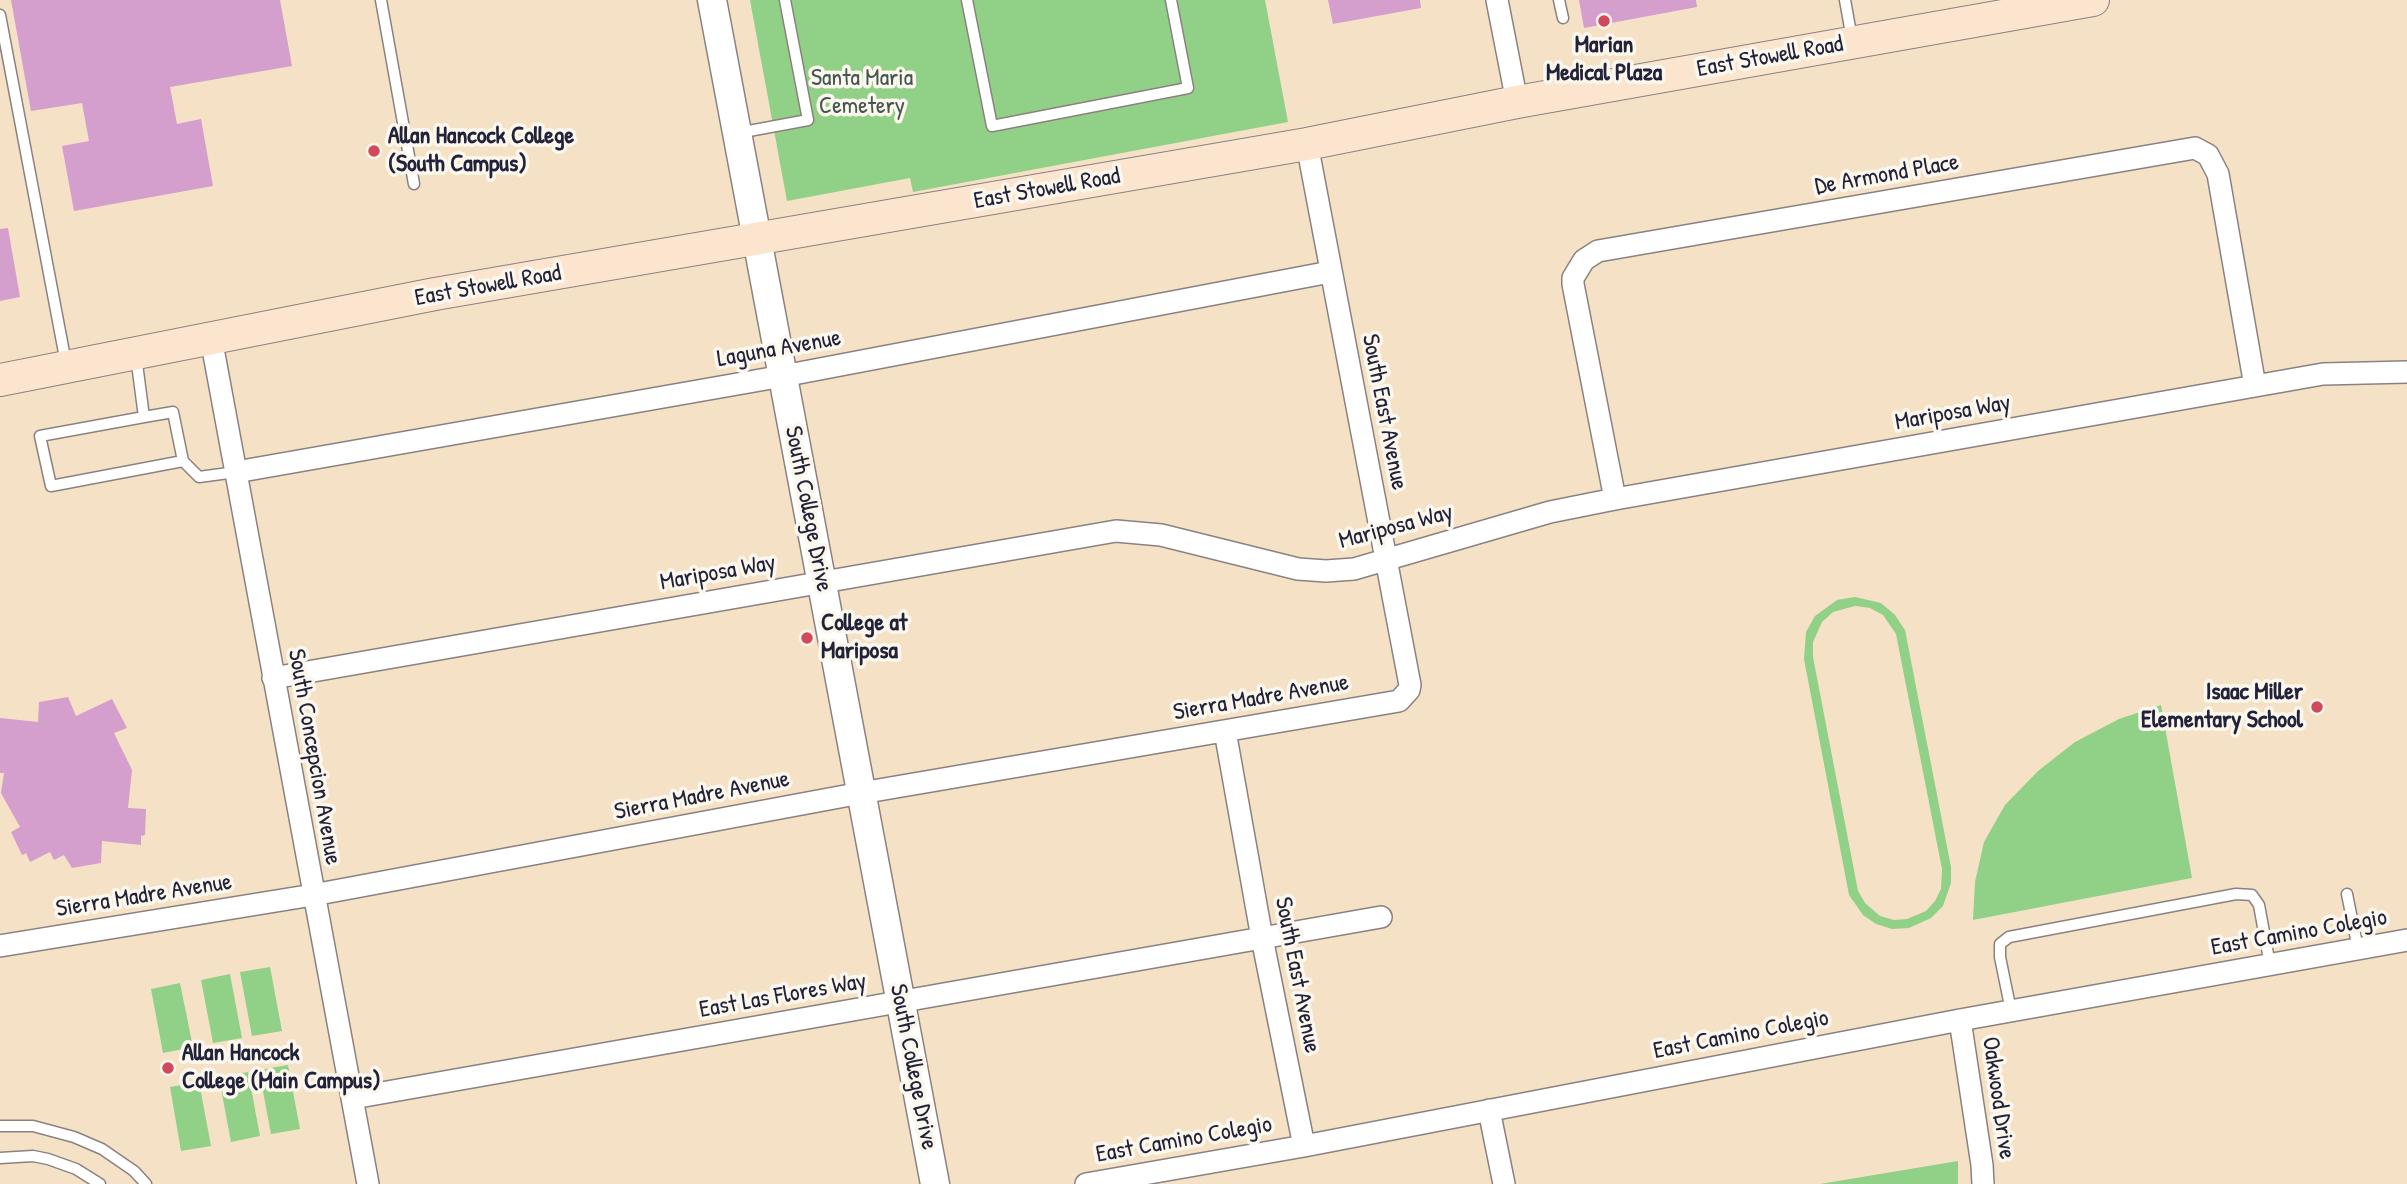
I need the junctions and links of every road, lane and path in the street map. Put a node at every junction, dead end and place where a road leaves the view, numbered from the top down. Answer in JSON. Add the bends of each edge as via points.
{"nodes":[{"id":1,"x":381,"y":0,"type":"edge"},
{"id":2,"x":712,"y":0,"type":"edge"},
{"id":3,"x":785,"y":0,"type":"edge"},
{"id":4,"x":968,"y":0,"type":"edge"},
{"id":5,"x":1171,"y":0,"type":"edge"},
{"id":6,"x":1497,"y":0,"type":"edge"},
{"id":7,"x":1559,"y":0,"type":"edge"},
{"id":8,"x":1845,"y":0,"type":"edge"},
{"id":9,"x":2087,"y":1,"type":"edge"},
{"id":10,"x":0,"y":15,"type":"edge"},
{"id":11,"x":1563,"y":18,"type":"dead end"},
{"id":12,"x":1853,"y":43,"type":"junction"},
{"id":13,"x":1517,"y":102,"type":"junction"},
{"id":14,"x":737,"y":133,"type":"junction"},
{"id":15,"x":1307,"y":144,"type":"junction"},
{"id":16,"x":414,"y":184,"type":"dead end"},
{"id":17,"x":757,"y":239,"type":"junction"},
{"id":18,"x":1330,"y":272,"type":"junction"},
{"id":19,"x":211,"y":338,"type":"junction"},
{"id":20,"x":136,"y":353,"type":"junction"},
{"id":21,"x":67,"y":368,"type":"junction"},
{"id":22,"x":2407,"y":372,"type":"edge"},
{"id":23,"x":783,"y":376,"type":"junction"},
{"id":24,"x":0,"y":380,"type":"edge"},
{"id":25,"x":2255,"y":386,"type":"junction"},
{"id":26,"x":144,"y":417,"type":"junction"},
{"id":27,"x":183,"y":461,"type":"junction"},
{"id":28,"x":236,"y":472,"type":"junction"},
{"id":29,"x":1615,"y":499,"type":"junction"},
{"id":30,"x":1386,"y":561,"type":"junction"},
{"id":31,"x":822,"y":582,"type":"junction"},
{"id":32,"x":273,"y":678,"type":"junction"},
{"id":33,"x":1409,"y":690,"type":"joint"},
{"id":34,"x":1225,"y":731,"type":"junction"},
{"id":35,"x":862,"y":793,"type":"junction"},
{"id":36,"x":2347,"y":894,"type":"dead end"},
{"id":37,"x":313,"y":895,"type":"junction"},
{"id":38,"x":1381,"y":917,"type":"dead end"},
{"id":39,"x":1262,"y":938,"type":"junction"},
{"id":40,"x":2407,"y":940,"type":"edge"},
{"id":41,"x":0,"y":946,"type":"edge"},
{"id":42,"x":2358,"y":949,"type":"junction"},
{"id":43,"x":2270,"y":965,"type":"junction"},
{"id":44,"x":901,"y":1002,"type":"junction"},
{"id":45,"x":2011,"y":1011,"type":"junction"},
{"id":46,"x":1960,"y":1020,"type":"junction"},
{"id":47,"x":353,"y":1098,"type":"junction"},
{"id":48,"x":1489,"y":1110,"type":"junction"},
{"id":49,"x":0,"y":1126,"type":"edge"},
{"id":50,"x":1304,"y":1146,"type":"junction"},
{"id":51,"x":0,"y":1158,"type":"edge"},
{"id":52,"x":100,"y":1184,"type":"edge"},
{"id":53,"x":146,"y":1184,"type":"edge"},
{"id":54,"x":368,"y":1184,"type":"edge"},
{"id":55,"x":935,"y":1184,"type":"edge"},
{"id":56,"x":1086,"y":1184,"type":"edge"},
{"id":57,"x":1504,"y":1184,"type":"edge"},
{"id":58,"x":1983,"y":1184,"type":"edge"}],
"edges":[{"from":1,"to":16,"type":"lane"},
{"from":2,"to":14,"type":"street","name":"South College Drive"},
{"from":3,"to":14,"type":"lane","via":[[808,120]]},
{"from":4,"to":5,"type":"lane","via":[[992,126],[1188,88]]},
{"from":6,"to":13,"type":"street"},
{"from":7,"to":11,"type":"lane"},
{"from":8,"to":12,"type":"lane"},
{"from":9,"to":12,"type":"main road","name":"East Stowell Road"},
{"from":10,"to":21,"type":"lane"},
{"from":12,"to":13,"type":"main road","name":"East Stowell Road"},
{"from":13,"to":15,"type":"main road","name":"East Stowell Road"},
{"from":14,"to":17,"type":"street","name":"South College Drive"},
{"from":15,"to":17,"type":"main road","name":"East Stowell Road"},
{"from":15,"to":18,"type":"street","name":"South East Avenue"},
{"from":17,"to":19,"type":"main road","name":"East Stowell Road"},
{"from":17,"to":23,"type":"street","name":"South College Drive"},
{"from":18,"to":23,"type":"street","name":"Laguna Avenue"},
{"from":18,"to":30,"type":"street","name":"South East Avenue"},
{"from":19,"to":20,"type":"main road","name":"East Stowell Road"},
{"from":19,"to":28,"type":"street","name":"South Concepcion Avenue"},
{"from":20,"to":21,"type":"main road","name":"East Stowell Road"},
{"from":20,"to":26,"type":"lane"},
{"from":21,"to":24,"type":"main road","name":"East Stowell Road"},
{"from":22,"to":25,"type":"street","name":"Mariposa Way","via":[[2323,374]]},
{"from":23,"to":28,"type":"street","name":"Laguna Avenue"},
{"from":23,"to":31,"type":"street","name":"South College Drive"},
{"from":25,"to":29,"type":"street","name":"Mariposa Way"},
{"from":25,"to":29,"type":"street","name":"De Armond Place","via":[[2218,174],[2208,155],[2194,148],[1598,251],[1584,260],[1573,284]]},
{"from":26,"to":27,"type":"lane","via":[[173,412]]},
{"from":26,"to":27,"type":"lane","via":[[40,436],[51,486]]},
{"from":27,"to":28,"type":"lane","via":[[199,477]]},
{"from":28,"to":32,"type":"street","name":"South Concepcion Avenue"},
{"from":29,"to":30,"type":"street","name":"Mariposa Way","via":[[1550,512]]},
{"from":30,"to":31,"type":"street","name":"Mariposa Way","via":[[1354,569],[1298,569],[1161,535],[1116,531]]},
{"from":30,"to":33,"type":"street","name":"South East Avenue"},
{"from":31,"to":32,"type":"street","name":"Mariposa Way"},
{"from":31,"to":35,"type":"street","name":"South College Drive"},
{"from":32,"to":37,"type":"street","name":"South Concepcion Avenue"},
{"from":33,"to":34,"type":"street","name":"Sierra Madre Avenue","via":[[1399,701]]},
{"from":34,"to":35,"type":"street","name":"Sierra Madre Avenue"},
{"from":34,"to":39,"type":"street","name":"South East Avenue"},
{"from":35,"to":37,"type":"street","name":"Sierra Madre Avenue"},
{"from":35,"to":44,"type":"street","name":"South College Drive"},
{"from":36,"to":42,"type":"lane"},
{"from":37,"to":41,"type":"street","name":"Sierra Madre Avenue"},
{"from":37,"to":47,"type":"street","name":"South Concepcion Avenue"},
{"from":38,"to":39,"type":"street","name":"East Las Flores Way"},
{"from":39,"to":44,"type":"street","name":"East Las Flores Way"},
{"from":39,"to":50,"type":"street","name":"South East Avenue"},
{"from":40,"to":42,"type":"street","name":"East Camino Colegio"},
{"from":42,"to":43,"type":"street","name":"East Camino Colegio"},
{"from":43,"to":45,"type":"street","name":"East Camino Colegio"},
{"from":43,"to":45,"type":"lane","via":[[2259,905],[2252,895],[2236,894],[2009,937],[2000,944],[2000,957]]},
{"from":44,"to":47,"type":"street","name":"East Las Flores Way"},
{"from":44,"to":55,"type":"street","name":"South College Drive"},
{"from":45,"to":46,"type":"street","name":"East Camino Colegio"},
{"from":46,"to":48,"type":"street","name":"East Camino Colegio"},
{"from":46,"to":58,"type":"street","name":"Oakwood Drive"},
{"from":47,"to":54,"type":"street","name":"South Concepcion Avenue"},
{"from":48,"to":50,"type":"street","name":"East Camino Colegio"},
{"from":48,"to":57,"type":"street"},
{"from":49,"to":53,"type":"lane","via":[[33,1126],[74,1137],[102,1149]]},
{"from":50,"to":56,"type":"street","name":"East Camino Colegio"},
{"from":51,"to":52,"type":"lane","via":[[48,1159]]}]}
